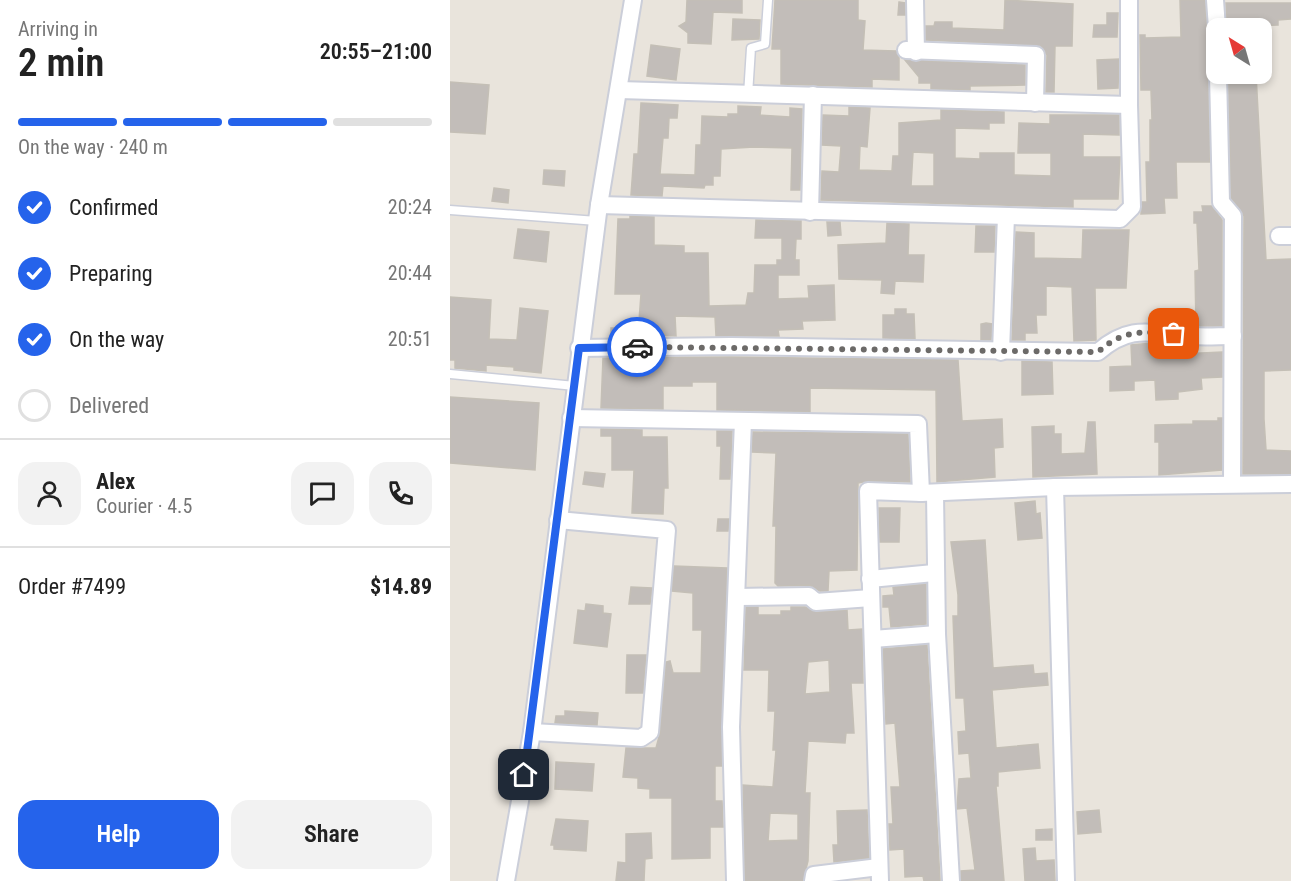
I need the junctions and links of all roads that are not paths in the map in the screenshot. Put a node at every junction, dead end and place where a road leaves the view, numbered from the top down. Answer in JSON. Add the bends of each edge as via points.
{"nodes":[{"id":1,"x":633,"y":0,"type":"edge"},
{"id":2,"x":768,"y":0,"type":"edge"},
{"id":3,"x":915,"y":0,"type":"edge"},
{"id":4,"x":1129,"y":0,"type":"edge"},
{"id":5,"x":1215,"y":0,"type":"edge"},
{"id":6,"x":1216,"y":18,"type":"edge"},
{"id":7,"x":1218,"y":84,"type":"edge"},
{"id":8,"x":618,"y":90,"type":"junction"},
{"id":9,"x":748,"y":95,"type":"junction"},
{"id":10,"x":813,"y":95,"type":"junction"},
{"id":11,"x":1035,"y":103,"type":"junction"},
{"id":12,"x":1129,"y":105,"type":"junction"},
{"id":13,"x":450,"y":210,"type":"edge"},
{"id":14,"x":810,"y":212,"type":"junction"},
{"id":15,"x":598,"y":213,"type":"junction"},
{"id":16,"x":1006,"y":216,"type":"junction"},
{"id":17,"x":1233,"y":336,"type":"junction"},
{"id":18,"x":579,"y":348,"type":"junction"},
{"id":19,"x":1001,"y":352,"type":"junction"},
{"id":20,"x":450,"y":374,"type":"edge"},
{"id":21,"x":575,"y":386,"type":"junction"},
{"id":22,"x":571,"y":418,"type":"junction"},
{"id":23,"x":743,"y":421,"type":"junction"},
{"id":24,"x":1232,"y":483,"type":"junction"},
{"id":25,"x":1291,"y":484,"type":"edge"},
{"id":26,"x":1054,"y":487,"type":"junction"},
{"id":27,"x":928,"y":493,"type":"junction"},
{"id":28,"x":558,"y":520,"type":"junction"},
{"id":29,"x":934,"y":573,"type":"junction"},
{"id":30,"x":870,"y":579,"type":"junction"},
{"id":31,"x":737,"y":597,"type":"junction"},
{"id":32,"x":871,"y":598,"type":"junction"},
{"id":33,"x":937,"y":634,"type":"junction"},
{"id":34,"x":873,"y":639,"type":"junction"},
{"id":35,"x":532,"y":732,"type":"junction"},
{"id":36,"x":879,"y":874,"type":"edge"},
{"id":37,"x":506,"y":881,"type":"edge"},
{"id":38,"x":735,"y":881,"type":"edge"},
{"id":39,"x":813,"y":881,"type":"edge"},
{"id":40,"x":951,"y":881,"type":"edge"},
{"id":41,"x":1066,"y":881,"type":"edge"}],
"edges":[{"from":1,"to":8,"type":"street"},
{"from":2,"to":9,"type":"lane","via":[[765,44],[751,48]]},
{"from":3,"to":11,"type":"street","via":[[911,51],[1036,55]]},
{"from":4,"to":12,"type":"street"},
{"from":5,"to":6,"type":"street"},
{"from":7,"to":17,"type":"street","via":[[1221,202],[1233,216]]},
{"from":8,"to":9,"type":"street"},
{"from":8,"to":15,"type":"street"},
{"from":9,"to":10,"type":"street"},
{"from":10,"to":11,"type":"street"},
{"from":10,"to":14,"type":"street"},
{"from":11,"to":12,"type":"street"},
{"from":12,"to":16,"type":"street","via":[[1132,207],[1120,219]]},
{"from":13,"to":15,"type":"lane"},
{"from":14,"to":15,"type":"street"},
{"from":14,"to":16,"type":"street"},
{"from":15,"to":18,"type":"street"},
{"from":16,"to":19,"type":"street"},
{"from":17,"to":19,"type":"street","via":[[1141,331],[1111,341],[1098,352]]},
{"from":17,"to":24,"type":"street"},
{"from":18,"to":19,"type":"street","via":[[731,346]]},
{"from":18,"to":21,"type":"street"},
{"from":20,"to":21,"type":"lane"},
{"from":21,"to":22,"type":"street"},
{"from":22,"to":23,"type":"street"},
{"from":22,"to":28,"type":"street"},
{"from":23,"to":27,"type":"street","via":[[918,424]]},
{"from":23,"to":31,"type":"street"},
{"from":24,"to":25,"type":"street"},
{"from":24,"to":26,"type":"street"},
{"from":26,"to":27,"type":"street"},
{"from":26,"to":41,"type":"street"},
{"from":27,"to":29,"type":"street"},
{"from":27,"to":30,"type":"street","via":[[868,491]]},
{"from":28,"to":35,"type":"street"},
{"from":28,"to":35,"type":"street","via":[[667,530],[650,732],[641,738]]},
{"from":29,"to":30,"type":"street"},
{"from":29,"to":33,"type":"street"},
{"from":30,"to":32,"type":"street"},
{"from":31,"to":32,"type":"street","via":[[809,596],[816,602]]},
{"from":31,"to":38,"type":"street","via":[[731,727]]},
{"from":32,"to":34,"type":"street"},
{"from":33,"to":34,"type":"street"},
{"from":33,"to":40,"type":"street"},
{"from":34,"to":36,"type":"street"},
{"from":35,"to":37,"type":"street"},
{"from":36,"to":39,"type":"street","via":[[814,875]]}]}
